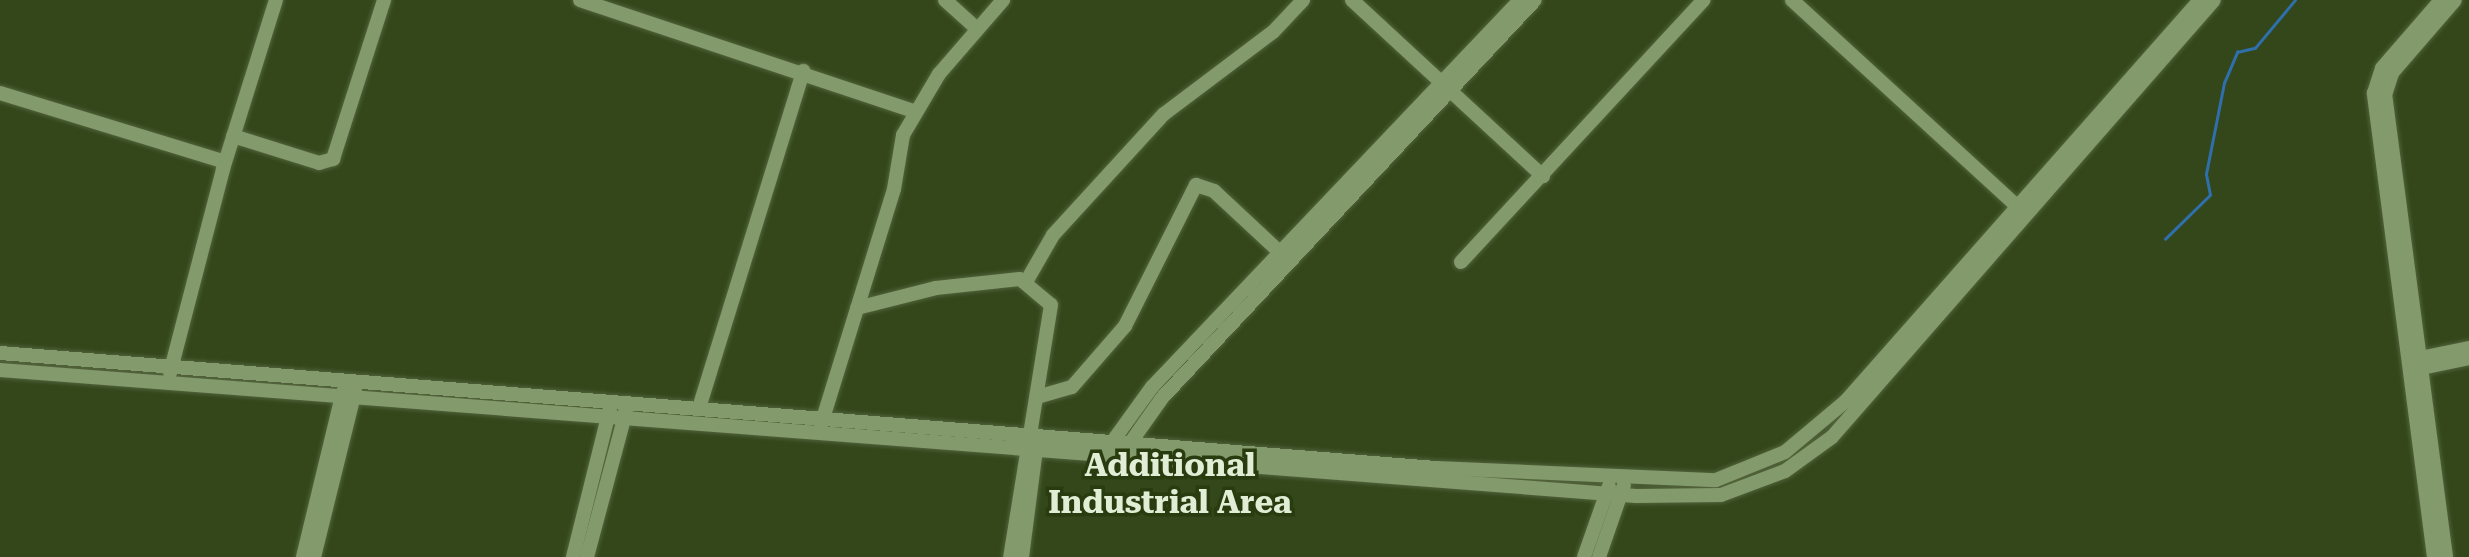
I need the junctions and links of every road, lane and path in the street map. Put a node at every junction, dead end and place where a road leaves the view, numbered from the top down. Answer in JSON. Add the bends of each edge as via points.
{"nodes":[{"id":1,"x":276,"y":0,"type":"edge"},
{"id":2,"x":384,"y":0,"type":"edge"},
{"id":3,"x":580,"y":0,"type":"edge"},
{"id":4,"x":944,"y":0,"type":"edge"},
{"id":5,"x":1003,"y":0,"type":"edge"},
{"id":6,"x":1303,"y":0,"type":"edge"},
{"id":7,"x":1352,"y":0,"type":"edge"},
{"id":8,"x":1520,"y":0,"type":"edge"},
{"id":9,"x":1535,"y":0,"type":"edge"},
{"id":10,"x":1704,"y":0,"type":"edge"},
{"id":11,"x":1792,"y":0,"type":"edge"},
{"id":12,"x":2200,"y":0,"type":"edge"},
{"id":13,"x":2214,"y":0,"type":"edge"},
{"id":14,"x":2441,"y":0,"type":"edge"},
{"id":15,"x":2455,"y":0,"type":"edge"},
{"id":16,"x":976,"y":28,"type":"junction"},
{"id":17,"x":803,"y":71,"type":"junction"},
{"id":18,"x":1447,"y":88,"type":"junction"},
{"id":19,"x":0,"y":93,"type":"edge"},
{"id":20,"x":913,"y":111,"type":"junction"},
{"id":21,"x":233,"y":136,"type":"junction"},
{"id":22,"x":225,"y":162,"type":"junction"},
{"id":23,"x":1543,"y":176,"type":"junction"},
{"id":24,"x":2014,"y":204,"type":"junction"},
{"id":25,"x":2026,"y":214,"type":"junction"},
{"id":26,"x":1285,"y":257,"type":"junction"},
{"id":27,"x":1461,"y":262,"type":"dead end"},
{"id":28,"x":1026,"y":282,"type":"junction"},
{"id":29,"x":857,"y":308,"type":"junction"},
{"id":30,"x":2469,"y":348,"type":"edge"},
{"id":31,"x":0,"y":353,"type":"edge"},
{"id":32,"x":24,"y":355,"type":"junction"},
{"id":33,"x":2469,"y":358,"type":"edge"},
{"id":34,"x":2412,"y":365,"type":"junction"},
{"id":35,"x":170,"y":366,"type":"junction"},
{"id":36,"x":0,"y":370,"type":"edge"},
{"id":37,"x":23,"y":372,"type":"junction"},
{"id":38,"x":351,"y":382,"type":"junction"},
{"id":39,"x":171,"y":385,"type":"junction"},
{"id":40,"x":1037,"y":397,"type":"junction"},
{"id":41,"x":347,"y":399,"type":"junction"},
{"id":42,"x":612,"y":401,"type":"junction"},
{"id":43,"x":628,"y":403,"type":"junction"},
{"id":44,"x":699,"y":408,"type":"junction"},
{"id":45,"x":823,"y":417,"type":"junction"},
{"id":46,"x":616,"y":419,"type":"junction"},
{"id":47,"x":819,"y":433,"type":"junction"},
{"id":48,"x":1031,"y":439,"type":"junction"},
{"id":49,"x":1109,"y":446,"type":"junction"},
{"id":50,"x":1127,"y":448,"type":"junction"},
{"id":51,"x":1616,"y":487,"type":"junction"},
{"id":52,"x":303,"y":557,"type":"edge"},
{"id":53,"x":314,"y":557,"type":"edge"},
{"id":54,"x":573,"y":557,"type":"edge"},
{"id":55,"x":587,"y":557,"type":"edge"},
{"id":56,"x":1010,"y":557,"type":"edge"},
{"id":57,"x":1022,"y":557,"type":"edge"},
{"id":58,"x":1584,"y":557,"type":"edge"},
{"id":59,"x":1599,"y":557,"type":"edge"},
{"id":60,"x":2434,"y":557,"type":"edge"},
{"id":61,"x":2446,"y":557,"type":"edge"}],
"edges":[{"from":1,"to":21,"type":"street"},
{"from":2,"to":21,"type":"street","via":[[333,159],[319,163]]},
{"from":3,"to":17,"type":"street"},
{"from":4,"to":16,"type":"street"},
{"from":5,"to":16,"type":"street"},
{"from":6,"to":28,"type":"street","via":[[1273,32],[1164,114],[1053,235]]},
{"from":7,"to":18,"type":"street"},
{"from":8,"to":18,"type":"street"},
{"from":9,"to":18,"type":"street"},
{"from":10,"to":23,"type":"street"},
{"from":11,"to":24,"type":"street"},
{"from":12,"to":24,"type":"street"},
{"from":13,"to":25,"type":"street"},
{"from":14,"to":34,"type":"street","via":[[2382,68],[2374,93]]},
{"from":15,"to":34,"type":"street","via":[[2392,73],[2385,95]]},
{"from":16,"to":20,"type":"street"},
{"from":17,"to":20,"type":"street"},
{"from":17,"to":44,"type":"street"},
{"from":18,"to":23,"type":"street"},
{"from":18,"to":26,"type":"street"},
{"from":19,"to":22,"type":"street"},
{"from":20,"to":29,"type":"street"},
{"from":21,"to":22,"type":"street"},
{"from":22,"to":35,"type":"street"},
{"from":23,"to":27,"type":"street"},
{"from":24,"to":25,"type":"street"},
{"from":24,"to":51,"type":"street","via":[[1846,401],[1796,444],[1716,480]]},
{"from":25,"to":51,"type":"street","via":[[1858,410],[1807,457],[1721,495]]},
{"from":26,"to":40,"type":"street","via":[[1214,191],[1196,185],[1125,326],[1072,387]]},
{"from":26,"to":49,"type":"street","via":[[1152,387]]},
{"from":26,"to":50,"type":"street","via":[[1162,398]]},
{"from":28,"to":29,"type":"street","via":[[936,288]]},
{"from":28,"to":40,"type":"street","via":[[1051,305]]},
{"from":29,"to":45,"type":"street"},
{"from":30,"to":34,"type":"street"},
{"from":31,"to":32,"type":"street"},
{"from":32,"to":35,"type":"street"},
{"from":32,"to":37,"type":"street"},
{"from":33,"to":34,"type":"street"},
{"from":34,"to":60,"type":"street"},
{"from":34,"to":61,"type":"street"},
{"from":35,"to":38,"type":"street"},
{"from":35,"to":39,"type":"street"},
{"from":36,"to":37,"type":"street"},
{"from":37,"to":39,"type":"street"},
{"from":38,"to":41,"type":"street"},
{"from":38,"to":42,"type":"street"},
{"from":39,"to":41,"type":"street"},
{"from":40,"to":48,"type":"street"},
{"from":41,"to":46,"type":"street"},
{"from":41,"to":52,"type":"street"},
{"from":41,"to":53,"type":"street"},
{"from":42,"to":43,"type":"street"},
{"from":42,"to":46,"type":"street"},
{"from":43,"to":44,"type":"street"},
{"from":43,"to":46,"type":"street"},
{"from":44,"to":45,"type":"street"},
{"from":45,"to":47,"type":"street"},
{"from":45,"to":48,"type":"street"},
{"from":46,"to":47,"type":"street"},
{"from":46,"to":54,"type":"street"},
{"from":46,"to":55,"type":"street"},
{"from":47,"to":48,"type":"street"},
{"from":48,"to":49,"type":"street"},
{"from":48,"to":56,"type":"street"},
{"from":48,"to":57,"type":"street"},
{"from":49,"to":50,"type":"street"},
{"from":50,"to":51,"type":"street"},
{"from":51,"to":58,"type":"street"},
{"from":51,"to":59,"type":"street"}]}
